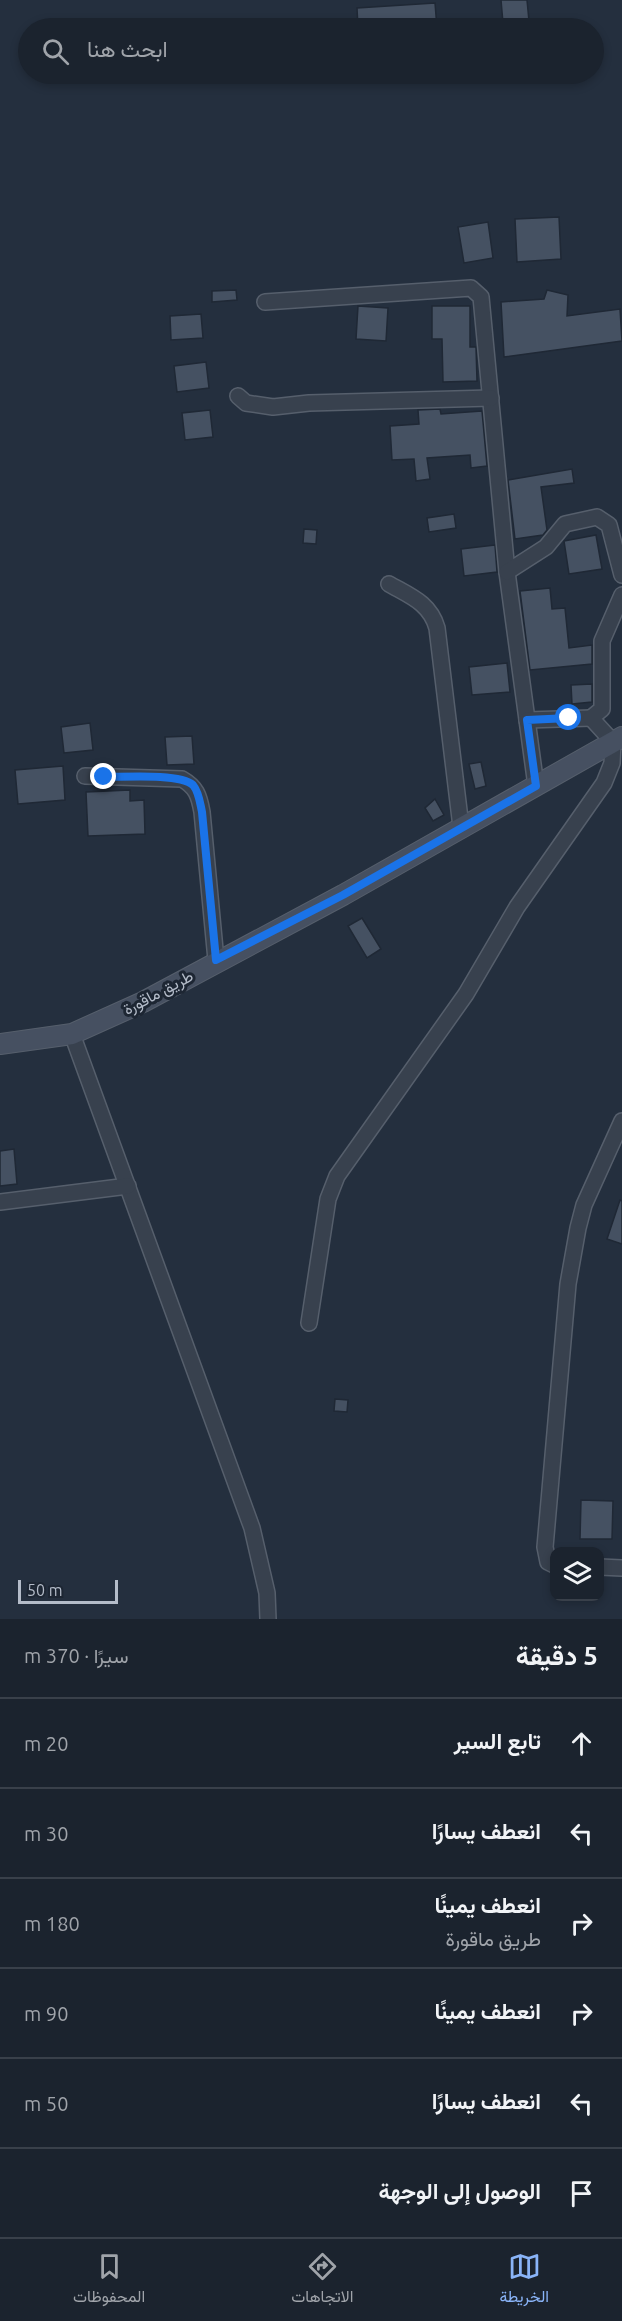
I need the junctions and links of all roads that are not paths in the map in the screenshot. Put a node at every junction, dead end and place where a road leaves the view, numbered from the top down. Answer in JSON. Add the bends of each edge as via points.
{"nodes":[{"id":1,"x":265,"y":302,"type":"dead end"},
{"id":2,"x":238,"y":396,"type":"dead end"},
{"id":3,"x":491,"y":398,"type":"junction"},
{"id":4,"x":507,"y":572,"type":"junction"},
{"id":5,"x":622,"y":575,"type":"edge"},
{"id":6,"x":389,"y":584,"type":"dead end"},
{"id":7,"x":622,"y":595,"type":"edge"},
{"id":8,"x":591,"y":718,"type":"junction"},
{"id":9,"x":527,"y":720,"type":"junction"},
{"id":10,"x":617,"y":740,"type":"edge"},
{"id":11,"x":85,"y":777,"type":"dead end"},
{"id":12,"x":536,"y":786,"type":"junction"},
{"id":13,"x":461,"y":827,"type":"junction"},
{"id":14,"x":216,"y":960,"type":"junction"},
{"id":15,"x":72,"y":1034,"type":"junction"},
{"id":16,"x":0,"y":1044,"type":"edge"},
{"id":17,"x":622,"y":1121,"type":"edge"},
{"id":18,"x":128,"y":1186,"type":"junction"},
{"id":19,"x":0,"y":1202,"type":"edge"},
{"id":20,"x":309,"y":1323,"type":"dead end"},
{"id":21,"x":550,"y":1563,"type":"edge"},
{"id":22,"x":604,"y":1567,"type":"edge"},
{"id":23,"x":622,"y":1568,"type":"edge"},
{"id":24,"x":268,"y":1619,"type":"edge"}],
"edges":[{"from":1,"to":3,"type":"street","via":[[471,288],[481,297]]},
{"from":2,"to":3,"type":"street","via":[[246,403],[273,407]]},
{"from":3,"to":4,"type":"street"},
{"from":4,"to":5,"type":"street","via":[[546,547],[565,524],[597,517],[609,525]]},
{"from":4,"to":9,"type":"street"},
{"from":6,"to":13,"type":"street","via":[[434,614]]},
{"from":7,"to":8,"type":"street","via":[[602,641],[603,709]]},
{"from":8,"to":9,"type":"street"},
{"from":8,"to":10,"type":"street"},
{"from":9,"to":12,"type":"street"},
{"from":10,"to":12,"type":"street","name":"طريق ماقورة"},
{"from":10,"to":20,"type":"street","via":[[604,783],[517,907],[466,994],[337,1176],[328,1199]]},
{"from":11,"to":14,"type":"street","via":[[182,778],[193,786],[202,812]]},
{"from":12,"to":13,"type":"street","name":"طريق ماقورة"},
{"from":13,"to":14,"type":"street","name":"طريق ماقورة","via":[[343,895]]},
{"from":14,"to":15,"type":"street","name":"طريق ماقورة","via":[[143,1002]]},
{"from":15,"to":16,"type":"street","name":"طريق ماقورة"},
{"from":15,"to":18,"type":"street"},
{"from":17,"to":21,"type":"street","via":[[584,1205],[568,1284],[545,1547]]},
{"from":18,"to":19,"type":"street"},
{"from":18,"to":24,"type":"street","via":[[252,1528],[264,1573]]},
{"from":22,"to":23,"type":"street"}]}
